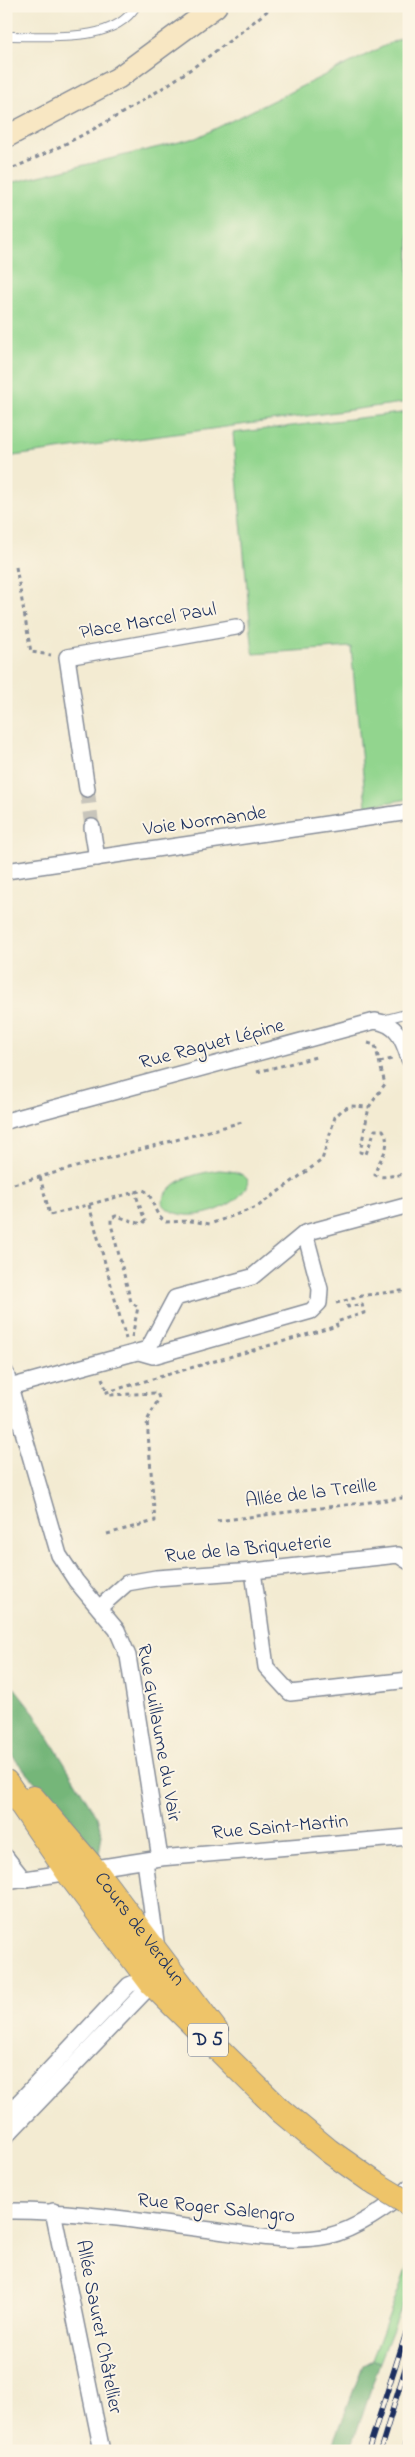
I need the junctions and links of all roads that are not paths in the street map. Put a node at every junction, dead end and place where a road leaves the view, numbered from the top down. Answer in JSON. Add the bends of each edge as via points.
{"nodes":[{"id":1,"x":136,"y":6,"type":"edge"},
{"id":2,"x":216,"y":6,"type":"edge"},
{"id":3,"x":6,"y":36,"type":"edge"},
{"id":4,"x":6,"y":138,"type":"edge"},
{"id":5,"x":236,"y":627,"type":"dead end"},
{"id":6,"x":87,"y":789,"type":"tunnel mouth"},
{"id":7,"x":409,"y":812,"type":"edge"},
{"id":8,"x":92,"y":827,"type":"tunnel mouth"},
{"id":9,"x":97,"y":858,"type":"junction"},
{"id":10,"x":6,"y":871,"type":"edge"},
{"id":11,"x":409,"y":1013,"type":"edge"},
{"id":12,"x":375,"y":1022,"type":"junction"},
{"id":13,"x":409,"y":1058,"type":"edge"},
{"id":14,"x":6,"y":1122,"type":"edge"},
{"id":15,"x":409,"y":1205,"type":"edge"},
{"id":16,"x":305,"y":1233,"type":"junction"},
{"id":17,"x":132,"y":1347,"type":"junction"},
{"id":18,"x":8,"y":1380,"type":"edge"},
{"id":19,"x":409,"y":1562,"type":"edge"},
{"id":20,"x":253,"y":1571,"type":"junction"},
{"id":21,"x":99,"y":1608,"type":"junction"},
{"id":22,"x":409,"y":1680,"type":"edge"},
{"id":23,"x":6,"y":1769,"type":"edge"},
{"id":24,"x":6,"y":1782,"type":"edge"},
{"id":25,"x":409,"y":1837,"type":"edge"},
{"id":26,"x":6,"y":1857,"type":"edge"},
{"id":27,"x":160,"y":1858,"type":"junction"},
{"id":28,"x":145,"y":1861,"type":"junction"},
{"id":29,"x":94,"y":1869,"type":"junction"},
{"id":30,"x":69,"y":1874,"type":"junction"},
{"id":31,"x":24,"y":1880,"type":"junction"},
{"id":32,"x":6,"y":1882,"type":"edge"},
{"id":33,"x":157,"y":1953,"type":"junction"},
{"id":34,"x":140,"y":1978,"type":"junction"},
{"id":35,"x":186,"y":1991,"type":"junction"},
{"id":36,"x":265,"y":2096,"type":"junction"},
{"id":37,"x":6,"y":2116,"type":"edge"},
{"id":38,"x":6,"y":2136,"type":"edge"},
{"id":39,"x":409,"y":2188,"type":"edge"},
{"id":40,"x":409,"y":2204,"type":"edge"},
{"id":41,"x":54,"y":2210,"type":"junction"},
{"id":42,"x":6,"y":2211,"type":"edge"},
{"id":43,"x":102,"y":2451,"type":"edge"}],
"edges":[{"from":1,"to":3,"type":"lane","via":[[123,22],[108,31]]},
{"from":2,"to":4,"type":"main road","via":[[118,78]]},
{"from":5,"to":6,"type":"street","name":"Place Marcel Paul","via":[[67,657]]},
{"from":7,"to":9,"type":"street","name":"Voie Normande"},
{"from":8,"to":9,"type":"street"},
{"from":9,"to":10,"type":"street","name":"Voie Normande"},
{"from":11,"to":12,"type":"lane"},
{"from":12,"to":13,"type":"street","via":[[387,1023],[401,1035]]},
{"from":12,"to":14,"type":"street","name":"Rue Raguet Lépine"},
{"from":15,"to":16,"type":"street"},
{"from":16,"to":17,"type":"street","via":[[252,1277],[175,1298],[148,1349]]},
{"from":16,"to":17,"type":"street","via":[[320,1289],[319,1302],[311,1311],[153,1356]]},
{"from":17,"to":18,"type":"street","via":[[98,1363]]},
{"from":18,"to":21,"type":"street","name":"Rue Guillaume du Vair","via":[[59,1555]]},
{"from":19,"to":20,"type":"street","name":"Rue de la Briqueterie","via":[[398,1555]]},
{"from":20,"to":21,"type":"street","name":"Rue de la Briqueterie","via":[[127,1583]]},
{"from":20,"to":22,"type":"street","via":[[266,1667],[290,1693]]},
{"from":21,"to":27,"type":"street","name":"Rue Guillaume du Vair","via":[[117,1630],[128,1656]]},
{"from":23,"to":29,"type":"main road","name":"Cours de Verdun","number":"D 5"},
{"from":24,"to":30,"type":"main road","name":"Cours de Verdun","number":"D 5"},
{"from":25,"to":27,"type":"street","name":"Rue Saint-Martin"},
{"from":26,"to":31,"type":"street"},
{"from":27,"to":28,"type":"street","name":"Rue Saint-Martin"},
{"from":28,"to":29,"type":"street","name":"Rue Saint-Martin"},
{"from":28,"to":33,"type":"street"},
{"from":29,"to":30,"type":"street","name":"Rue Saint-Martin"},
{"from":29,"to":33,"type":"main road","name":"Cours de Verdun","number":"D 5"},
{"from":30,"to":31,"type":"street","name":"Rue Saint-Martin"},
{"from":30,"to":34,"type":"main road","name":"Cours de Verdun","number":"D 5"},
{"from":31,"to":32,"type":"street","name":"Rue Saint-Martin"},
{"from":33,"to":35,"type":"main road","name":"Cours de Verdun","number":"D 5"},
{"from":34,"to":35,"type":"street","via":[[157,1978]]},
{"from":34,"to":36,"type":"main road","name":"Cours de Verdun","number":"D 5"},
{"from":34,"to":37,"type":"street"},
{"from":34,"to":38,"type":"street"},
{"from":35,"to":36,"type":"main road","name":"Cours de Verdun","number":"D 5"},
{"from":36,"to":40,"type":"main road","name":"Cours de Verdun","number":"D 5","bridge":true,"via":[[329,2151]]},
{"from":39,"to":41,"type":"street","name":"Rue Roger Salengro","via":[[396,2201],[368,2219],[329,2236],[288,2240]]},
{"from":41,"to":42,"type":"street","name":"Rue Roger Salengro"},
{"from":41,"to":43,"type":"street","name":"Allée Sauret Châtellier"}]}
